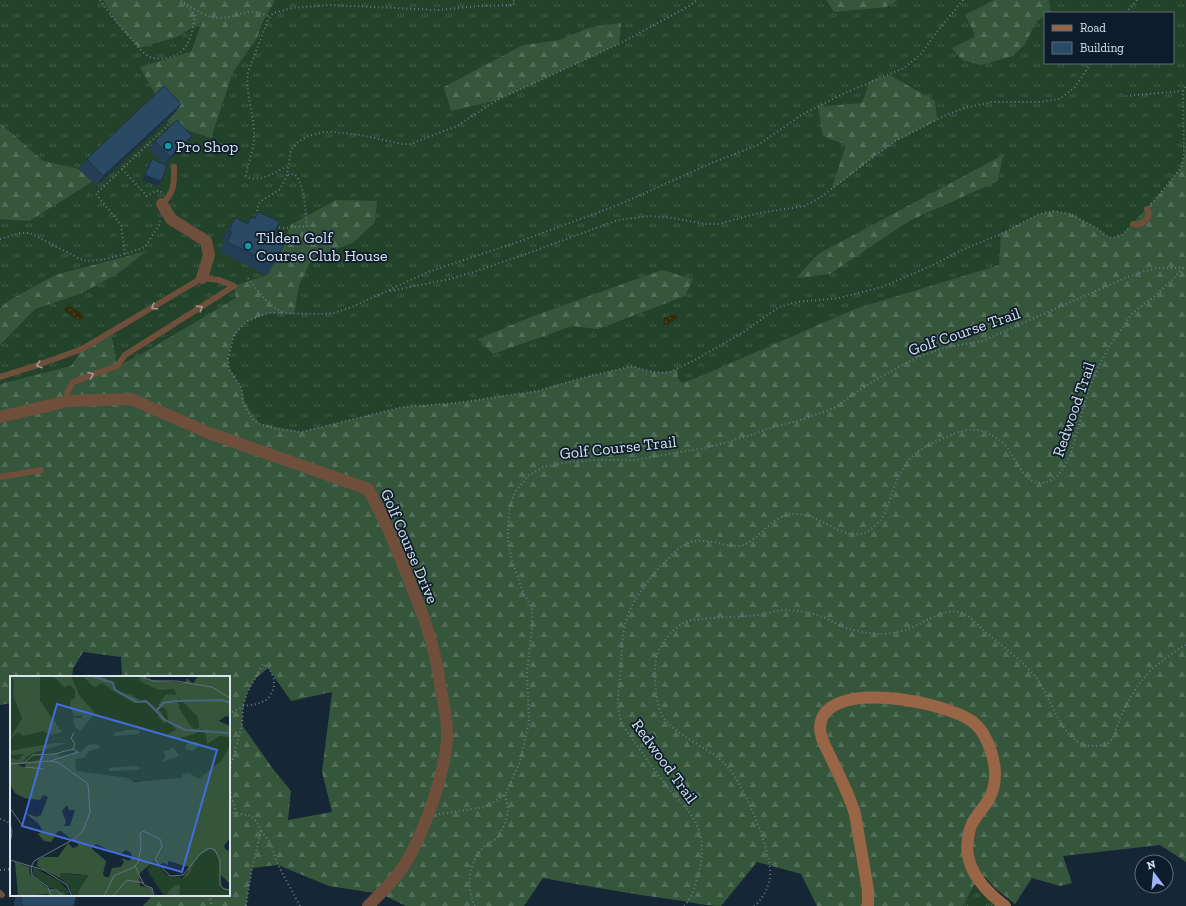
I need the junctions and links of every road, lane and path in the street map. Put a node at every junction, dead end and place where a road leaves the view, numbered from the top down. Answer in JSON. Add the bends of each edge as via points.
{"nodes":[{"id":1,"x":100,"y":0,"type":"edge"},
{"id":2,"x":180,"y":0,"type":"edge"},
{"id":3,"x":513,"y":0,"type":"edge"},
{"id":4,"x":697,"y":0,"type":"edge"},
{"id":5,"x":963,"y":0,"type":"edge"},
{"id":6,"x":1137,"y":0,"type":"edge"},
{"id":7,"x":1127,"y":12,"type":"edge"},
{"id":8,"x":270,"y":17,"type":"junction"},
{"id":9,"x":1090,"y":64,"type":"edge"},
{"id":10,"x":1186,"y":85,"type":"edge"},
{"id":11,"x":1183,"y":91,"type":"junction"},
{"id":12,"x":1126,"y":96,"type":"dead end"},
{"id":13,"x":169,"y":124,"type":"edge"},
{"id":14,"x":288,"y":166,"type":"junction"},
{"id":15,"x":174,"y":167,"type":"dead end"},
{"id":16,"x":122,"y":169,"type":"junction"},
{"id":17,"x":287,"y":175,"type":"junction"},
{"id":18,"x":165,"y":201,"type":"junction"},
{"id":19,"x":1147,"y":208,"type":"joint"},
{"id":20,"x":258,"y":218,"type":"edge"},
{"id":21,"x":1133,"y":224,"type":"joint"},
{"id":22,"x":270,"y":227,"type":"edge"},
{"id":23,"x":0,"y":239,"type":"edge"},
{"id":24,"x":125,"y":254,"type":"junction"},
{"id":25,"x":1185,"y":268,"type":"edge"},
{"id":26,"x":202,"y":278,"type":"junction"},
{"id":27,"x":248,"y":278,"type":"dead end"},
{"id":28,"x":378,"y":296,"type":"junction"},
{"id":29,"x":285,"y":314,"type":"junction"},
{"id":30,"x":0,"y":377,"type":"edge"},
{"id":31,"x":68,"y":401,"type":"junction"},
{"id":32,"x":0,"y":417,"type":"edge"},
{"id":33,"x":41,"y":470,"type":"dead end"},
{"id":34,"x":0,"y":477,"type":"edge"},
{"id":35,"x":243,"y":706,"type":"junction"},
{"id":36,"x":230,"y":713,"type":"edge"},
{"id":37,"x":230,"y":769,"type":"edge"},
{"id":38,"x":230,"y":791,"type":"edge"},
{"id":39,"x":505,"y":795,"type":"junction"},
{"id":40,"x":230,"y":812,"type":"edge"},
{"id":41,"x":236,"y":813,"type":"junction"},
{"id":42,"x":428,"y":815,"type":"junction"},
{"id":43,"x":0,"y":819,"type":"edge"},
{"id":44,"x":10,"y":823,"type":"edge"},
{"id":45,"x":261,"y":831,"type":"junction"},
{"id":46,"x":10,"y":869,"type":"edge"},
{"id":47,"x":0,"y":870,"type":"edge"},
{"id":48,"x":209,"y":896,"type":"edge"},
{"id":49,"x":212,"y":906,"type":"edge"},
{"id":50,"x":246,"y":906,"type":"edge"},
{"id":51,"x":300,"y":906,"type":"edge"},
{"id":52,"x":368,"y":906,"type":"edge"},
{"id":53,"x":475,"y":906,"type":"edge"},
{"id":54,"x":684,"y":906,"type":"edge"},
{"id":55,"x":868,"y":906,"type":"edge"},
{"id":56,"x":1006,"y":906,"type":"edge"}],
"edges":[{"from":1,"to":2,"type":"path","via":[[116,22],[148,56],[159,59],[173,58],[181,52],[188,44],[193,31],[195,14]]},
{"from":2,"to":8,"type":"path","via":[[199,12],[220,18],[251,11]]},
{"from":3,"to":8,"type":"path","via":[[512,5],[438,10],[330,5],[282,10]]},
{"from":4,"to":14,"type":"path","via":[[619,44],[497,100],[457,126],[411,144],[347,133],[316,133],[295,144]]},
{"from":5,"to":28,"type":"path","via":[[921,54],[904,68],[803,114],[758,145],[618,205],[508,246],[428,272]]},
{"from":6,"to":7,"type":"path"},
{"from":8,"to":14,"type":"path","via":[[248,72],[254,139],[246,176],[253,179],[263,177]]},
{"from":9,"to":28,"type":"path","via":[[1075,87],[1060,99],[1040,102],[992,102],[948,114],[897,140],[822,197],[805,206],[759,213],[718,224],[650,216],[618,220],[477,271],[395,289]]},
{"from":10,"to":11,"type":"path"},
{"from":11,"to":12,"type":"path"},
{"from":11,"to":19,"type":"path","via":[[1184,154],[1181,168]]},
{"from":13,"to":16,"type":"path"},
{"from":14,"to":17,"type":"path"},
{"from":15,"to":18,"type":"lane","via":[[174,187]]},
{"from":16,"to":18,"type":"path","via":[[147,196],[160,191]]},
{"from":16,"to":24,"type":"path","via":[[96,194],[121,225]]},
{"from":17,"to":20,"type":"path","via":[[279,190],[258,205]]},
{"from":17,"to":22,"type":"path","via":[[294,174],[299,182],[307,226]]},
{"from":18,"to":24,"type":"path","via":[[159,226],[145,247]]},
{"from":18,"to":26,"type":"street","via":[[171,218],[206,241],[209,255]]},
{"from":19,"to":21,"type":"lane","via":[[1147,219],[1141,224]]},
{"from":21,"to":29,"type":"path","via":[[1122,235],[1112,238],[1070,214],[1054,211],[1039,214],[1001,234],[882,287],[839,298],[797,302],[779,307],[745,331],[670,372],[660,373],[633,366],[537,391],[494,399],[403,407],[301,432],[277,429],[254,421],[243,404],[240,385],[229,369],[231,344],[240,327],[268,313]]},
{"from":23,"to":24,"type":"path","via":[[30,233],[86,261]]},
{"from":25,"to":39,"type":"path","name":"Golf Course Trail","via":[[1156,268],[1130,276],[982,340],[923,355],[870,383],[834,408],[798,421],[709,447],[635,460],[563,463],[544,467],[528,476],[515,492],[510,507],[508,541],[512,561],[532,609],[527,672],[529,722],[520,762]]},
{"from":25,"to":54,"type":"path","name":"Redwood Trail","via":[[1133,313],[1110,344],[1088,394],[1068,461],[1060,474],[1048,481],[1037,483],[1027,478],[1006,447],[994,436],[981,430],[969,430],[943,438],[913,455],[896,484],[885,516],[869,531],[846,533],[809,515],[790,514],[771,523],[741,546],[693,541],[682,546],[657,570],[632,604],[623,629],[618,710],[624,727],[656,773],[689,812],[700,832],[703,858],[695,886]]},
{"from":26,"to":30,"type":"lane","one_way":true,"via":[[82,349]]},
{"from":31,"to":26,"type":"lane","one_way":true,"via":[[67,393],[73,382],[117,366],[125,354],[234,286],[219,280]]},
{"from":27,"to":29,"type":"path","via":[[263,298]]},
{"from":28,"to":29,"type":"path","via":[[334,313]]},
{"from":31,"to":32,"type":"street","name":"Golf Course Drive"},
{"from":31,"to":42,"type":"street","name":"Golf Course Drive","via":[[131,399],[209,433],[368,489],[396,546],[427,627],[446,715],[447,739],[444,758]]},
{"from":33,"to":34,"type":"lane"},
{"from":35,"to":35,"type":"path","via":[[258,704],[268,699],[274,688],[274,679],[269,668],[263,664]]},
{"from":35,"to":36,"type":"path"},
{"from":35,"to":37,"type":"path","via":[[242,725]]},
{"from":38,"to":41,"type":"path"},
{"from":39,"to":42,"type":"path","via":[[485,807]]},
{"from":39,"to":53,"type":"path","via":[[508,811],[504,824],[498,836],[474,859],[470,872],[471,897]]},
{"from":40,"to":41,"type":"path"},
{"from":41,"to":45,"type":"path","via":[[251,816]]},
{"from":42,"to":52,"type":"street","name":"Golf Course Drive","via":[[398,875]]},
{"from":43,"to":44,"type":"path"},
{"from":45,"to":50,"type":"path"},
{"from":45,"to":51,"type":"path","via":[[270,842],[278,865]]},
{"from":46,"to":47,"type":"path"},
{"from":48,"to":49,"type":"path"},
{"from":55,"to":56,"type":"street","via":[[868,890],[855,814],[820,728],[824,716],[833,706],[847,699],[864,697],[891,698],[943,707],[972,721],[983,733],[992,754],[994,784],[989,799],[971,825],[967,850],[974,874],[986,889]]}]}
